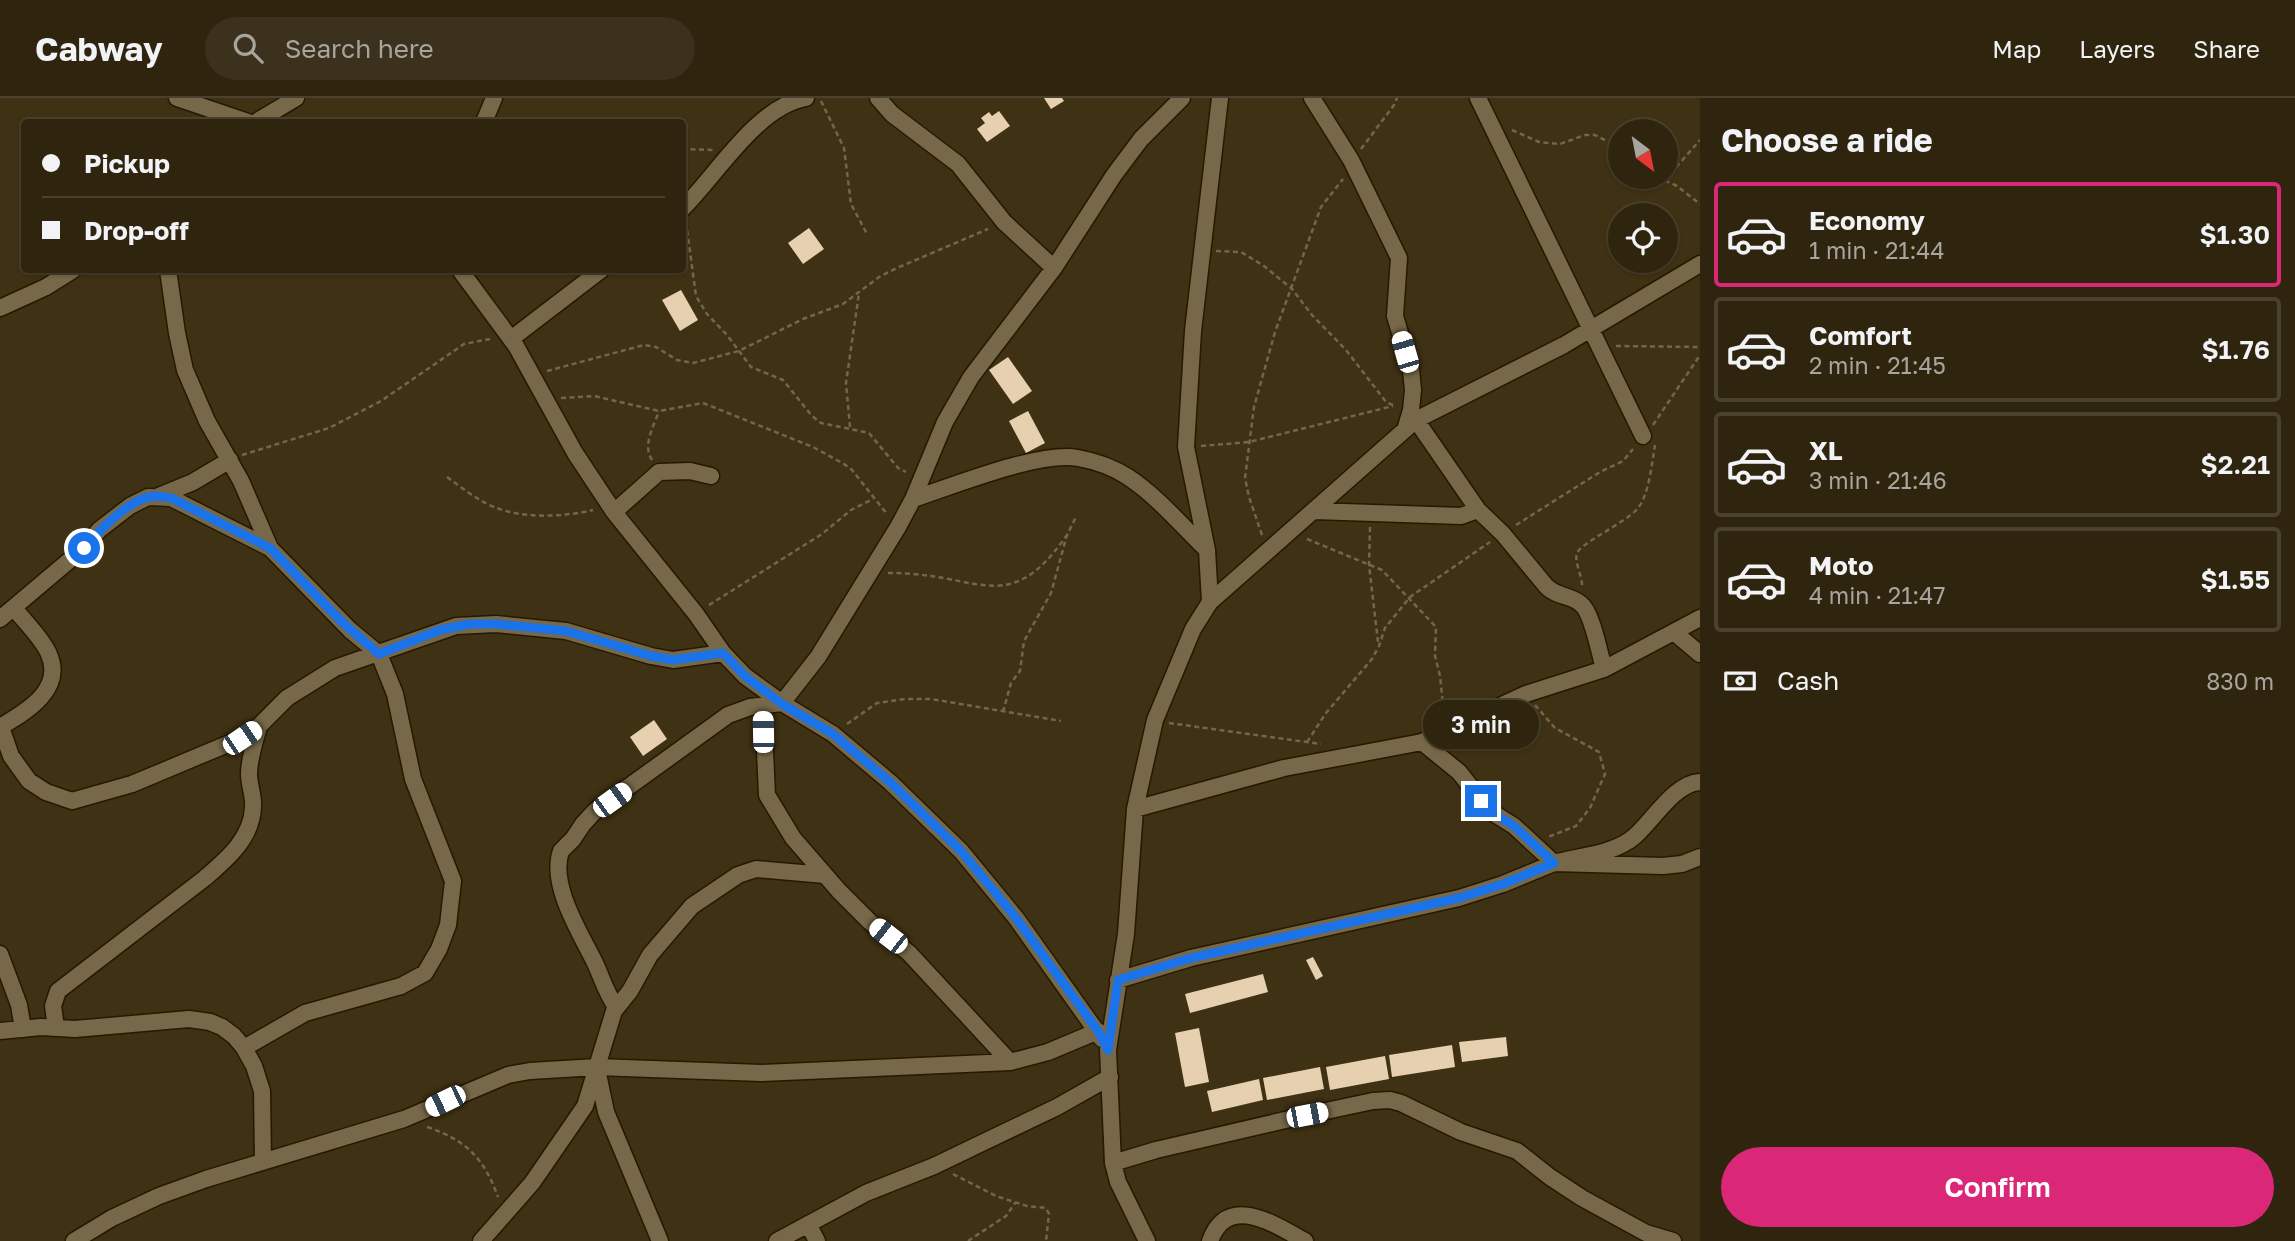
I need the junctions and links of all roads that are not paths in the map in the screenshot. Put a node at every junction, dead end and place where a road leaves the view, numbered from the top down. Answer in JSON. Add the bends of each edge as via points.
{"nodes":[{"id":1,"x":177,"y":98,"type":"edge"},
{"id":2,"x":296,"y":98,"type":"edge"},
{"id":3,"x":494,"y":98,"type":"edge"},
{"id":4,"x":806,"y":98,"type":"edge"},
{"id":5,"x":878,"y":98,"type":"edge"},
{"id":6,"x":1182,"y":98,"type":"edge"},
{"id":7,"x":1220,"y":98,"type":"edge"},
{"id":8,"x":1312,"y":98,"type":"edge"},
{"id":9,"x":1478,"y":98,"type":"edge"},
{"id":10,"x":239,"y":119,"type":"edge"},
{"id":11,"x":261,"y":119,"type":"edge"},
{"id":12,"x":485,"y":119,"type":"edge"},
{"id":13,"x":686,"y":206,"type":"edge"},
{"id":14,"x":1700,"y":264,"type":"edge"},
{"id":15,"x":1054,"y":268,"type":"junction"},
{"id":16,"x":68,"y":273,"type":"edge"},
{"id":17,"x":168,"y":273,"type":"edge"},
{"id":18,"x":462,"y":273,"type":"edge"},
{"id":19,"x":598,"y":273,"type":"edge"},
{"id":20,"x":0,"y":308,"type":"edge"},
{"id":21,"x":1590,"y":330,"type":"junction"},
{"id":22,"x":511,"y":338,"type":"junction"},
{"id":23,"x":1411,"y":420,"type":"junction"},
{"id":24,"x":1652,"y":437,"type":"road end"},
{"id":25,"x":230,"y":460,"type":"junction"},
{"id":26,"x":710,"y":476,"type":"dead end"},
{"id":27,"x":159,"y":496,"type":"junction"},
{"id":28,"x":913,"y":499,"type":"junction"},
{"id":29,"x":612,"y":509,"type":"junction"},
{"id":30,"x":1314,"y":510,"type":"junction"},
{"id":31,"x":1478,"y":510,"type":"junction"},
{"id":32,"x":270,"y":548,"type":"junction"},
{"id":33,"x":1207,"y":550,"type":"junction"},
{"id":34,"x":1210,"y":602,"type":"junction"},
{"id":35,"x":14,"y":608,"type":"junction"},
{"id":36,"x":1700,"y":618,"type":"edge"},
{"id":37,"x":0,"y":619,"type":"edge"},
{"id":38,"x":1675,"y":633,"type":"junction"},
{"id":39,"x":723,"y":653,"type":"junction"},
{"id":40,"x":379,"y":654,"type":"junction"},
{"id":41,"x":1700,"y":654,"type":"edge"},
{"id":42,"x":1604,"y":669,"type":"junction"},
{"id":43,"x":782,"y":704,"type":"junction"},
{"id":44,"x":763,"y":707,"type":"junction"},
{"id":45,"x":260,"y":726,"type":"junction"},
{"id":46,"x":1,"y":727,"type":"edge"},
{"id":47,"x":1422,"y":742,"type":"junction"},
{"id":48,"x":1700,"y":782,"type":"edge"},
{"id":49,"x":1135,"y":809,"type":"junction"},
{"id":50,"x":1700,"y":857,"type":"edge"},
{"id":51,"x":1554,"y":863,"type":"junction"},
{"id":52,"x":825,"y":875,"type":"junction"},
{"id":53,"x":0,"y":954,"type":"edge"},
{"id":54,"x":1118,"y":980,"type":"junction"},
{"id":55,"x":616,"y":1007,"type":"junction"},
{"id":56,"x":56,"y":1027,"type":"junction"},
{"id":57,"x":23,"y":1029,"type":"junction"},
{"id":58,"x":0,"y":1031,"type":"edge"},
{"id":59,"x":1098,"y":1031,"type":"junction"},
{"id":60,"x":244,"y":1048,"type":"junction"},
{"id":61,"x":1108,"y":1050,"type":"junction"},
{"id":62,"x":1010,"y":1062,"type":"junction"},
{"id":63,"x":597,"y":1067,"type":"junction"},
{"id":64,"x":1110,"y":1077,"type":"junction"},
{"id":65,"x":263,"y":1162,"type":"junction"},
{"id":66,"x":1113,"y":1163,"type":"junction"},
{"id":67,"x":808,"y":1224,"type":"junction"},
{"id":68,"x":74,"y":1241,"type":"edge"},
{"id":69,"x":481,"y":1241,"type":"edge"},
{"id":70,"x":660,"y":1241,"type":"edge"},
{"id":71,"x":777,"y":1241,"type":"edge"},
{"id":72,"x":817,"y":1241,"type":"edge"},
{"id":73,"x":1147,"y":1241,"type":"edge"},
{"id":74,"x":1210,"y":1241,"type":"edge"},
{"id":75,"x":1305,"y":1241,"type":"edge"},
{"id":76,"x":1673,"y":1241,"type":"edge"}],
"edges":[{"from":1,"to":10,"type":"street"},
{"from":2,"to":11,"type":"street"},
{"from":3,"to":12,"type":"street"},
{"from":4,"to":13,"type":"street","via":[[782,107],[734,150]]},
{"from":5,"to":15,"type":"street","via":[[958,164],[1004,222]]},
{"from":6,"to":15,"type":"street","via":[[1141,139]]},
{"from":7,"to":33,"type":"street","via":[[1193,331],[1186,447]]},
{"from":8,"to":23,"type":"street","via":[[1351,160],[1399,258],[1395,316],[1411,370]]},
{"from":9,"to":21,"type":"street"},
{"from":14,"to":21,"type":"street"},
{"from":15,"to":28,"type":"street","via":[[971,377],[945,422]]},
{"from":16,"to":20,"type":"street"},
{"from":17,"to":25,"type":"street","via":[[185,370]]},
{"from":18,"to":22,"type":"street"},
{"from":19,"to":22,"type":"street"},
{"from":21,"to":23,"type":"street"},
{"from":21,"to":24,"type":"street"},
{"from":22,"to":29,"type":"street"},
{"from":23,"to":30,"type":"street"},
{"from":23,"to":31,"type":"street"},
{"from":25,"to":27,"type":"street"},
{"from":25,"to":32,"type":"street"},
{"from":26,"to":29,"type":"street","via":[[659,472]]},
{"from":27,"to":32,"type":"street"},
{"from":27,"to":35,"type":"street","via":[[130,506]]},
{"from":28,"to":33,"type":"street","via":[[1040,459],[1079,458],[1128,477]]},
{"from":28,"to":43,"type":"street","via":[[818,657]]},
{"from":29,"to":39,"type":"street"},
{"from":30,"to":31,"type":"street","via":[[1466,516]]},
{"from":30,"to":34,"type":"street"},
{"from":31,"to":42,"type":"street","via":[[1552,593],[1581,603]]},
{"from":32,"to":40,"type":"street"},
{"from":33,"to":34,"type":"street"},
{"from":34,"to":49,"type":"street","via":[[1193,629],[1155,720]]},
{"from":35,"to":37,"type":"street"},
{"from":35,"to":46,"type":"street","via":[[48,652],[51,674],[41,700]]},
{"from":36,"to":38,"type":"street"},
{"from":38,"to":41,"type":"street"},
{"from":38,"to":42,"type":"street"},
{"from":39,"to":40,"type":"street","via":[[673,660],[566,631],[470,624],[440,630]]},
{"from":39,"to":43,"type":"street"},
{"from":40,"to":45,"type":"street","via":[[317,678],[287,698]]},
{"from":40,"to":60,"type":"street","via":[[395,694],[413,779],[453,881],[447,925],[430,966],[419,977],[382,993],[316,1009]]},
{"from":42,"to":47,"type":"street","via":[[1526,694]]},
{"from":43,"to":44,"type":"street"},
{"from":43,"to":59,"type":"street","via":[[833,734],[961,851]]},
{"from":44,"to":52,"type":"street","via":[[767,795],[793,838]]},
{"from":44,"to":55,"type":"street","via":[[728,715],[595,811],[561,851],[566,908]]},
{"from":45,"to":46,"type":"street","via":[[144,779],[72,801],[29,781],[11,756]]},
{"from":45,"to":56,"type":"street","via":[[249,775],[251,820],[243,841],[229,858],[58,991],[53,1006]]},
{"from":47,"to":49,"type":"street","via":[[1284,768]]},
{"from":47,"to":51,"type":"street","via":[[1459,772],[1490,811]]},
{"from":48,"to":51,"type":"street","via":[[1674,793],[1622,845]]},
{"from":49,"to":54,"type":"street"},
{"from":50,"to":51,"type":"street","via":[[1664,866]]},
{"from":51,"to":54,"type":"street","via":[[1459,898],[1191,958]]},
{"from":52,"to":55,"type":"street","via":[[756,869],[721,885],[692,905],[667,934]]},
{"from":52,"to":62,"type":"street","via":[[870,922],[909,953]]},
{"from":53,"to":57,"type":"street"},
{"from":54,"to":61,"type":"street"},
{"from":55,"to":63,"type":"street"},
{"from":56,"to":57,"type":"street"},
{"from":56,"to":60,"type":"street","via":[[198,1019],[222,1027]]},
{"from":57,"to":58,"type":"street"},
{"from":59,"to":61,"type":"street"},
{"from":59,"to":62,"type":"street"},
{"from":60,"to":65,"type":"street","via":[[262,1091]]},
{"from":61,"to":64,"type":"street"},
{"from":62,"to":63,"type":"street","via":[[761,1073]]},
{"from":63,"to":65,"type":"street","via":[[508,1075],[404,1119]]},
{"from":63,"to":69,"type":"street","via":[[584,1106],[532,1183]]},
{"from":63,"to":70,"type":"street","via":[[606,1112]]},
{"from":64,"to":66,"type":"street"},
{"from":64,"to":67,"type":"street","via":[[1058,1107]]},
{"from":65,"to":68,"type":"street","via":[[135,1206]]},
{"from":66,"to":73,"type":"street"},
{"from":66,"to":76,"type":"street","via":[[1307,1115],[1390,1100],[1517,1151],[1582,1198],[1646,1233]]},
{"from":67,"to":71,"type":"street"},
{"from":67,"to":72,"type":"street"},
{"from":74,"to":75,"type":"street","via":[[1220,1224],[1237,1215],[1263,1220]]}]}
